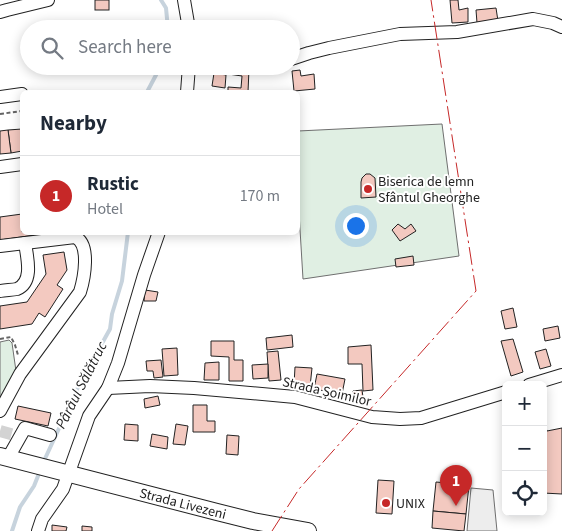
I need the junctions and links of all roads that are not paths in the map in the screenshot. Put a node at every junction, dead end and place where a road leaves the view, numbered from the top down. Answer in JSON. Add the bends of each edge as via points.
{"nodes":[{"id":1,"x":48,"y":0,"type":"edge"},
{"id":2,"x":184,"y":0,"type":"edge"},
{"id":3,"x":0,"y":12,"type":"edge"},
{"id":4,"x":187,"y":20,"type":"edge"},
{"id":5,"x":562,"y":27,"type":"edge"},
{"id":6,"x":300,"y":55,"type":"edge"},
{"id":7,"x":188,"y":75,"type":"edge"},
{"id":8,"x":187,"y":90,"type":"edge"},
{"id":9,"x":20,"y":94,"type":"edge"},
{"id":10,"x":0,"y":97,"type":"edge"},
{"id":11,"x":20,"y":164,"type":"edge"},
{"id":12,"x":0,"y":167,"type":"edge"},
{"id":13,"x":159,"y":235,"type":"edge"},
{"id":14,"x":25,"y":243,"type":"junction"},
{"id":15,"x":0,"y":246,"type":"edge"},
{"id":16,"x":0,"y":291,"type":"edge"},
{"id":17,"x":562,"y":375,"type":"edge"},
{"id":18,"x":542,"y":381,"type":"edge"},
{"id":19,"x":108,"y":388,"type":"junction"},
{"id":20,"x":502,"y":393,"type":"edge"},
{"id":21,"x":0,"y":411,"type":"edge"},
{"id":22,"x":50,"y":436,"type":"dead end"},
{"id":23,"x":9,"y":458,"type":"edge"},
{"id":24,"x":64,"y":472,"type":"junction"},
{"id":25,"x":38,"y":531,"type":"edge"},
{"id":26,"x":308,"y":531,"type":"edge"}],
"edges":[{"from":1,"to":3,"type":"street"},
{"from":2,"to":4,"type":"street"},
{"from":5,"to":6,"type":"street","via":[[533,19],[457,32],[400,34]]},
{"from":7,"to":8,"type":"street"},
{"from":9,"to":10,"type":"street"},
{"from":11,"to":12,"type":"street"},
{"from":13,"to":19,"type":"street"},
{"from":14,"to":15,"type":"street"},
{"from":14,"to":16,"type":"street","via":[[26,282],[17,288]]},
{"from":14,"to":21,"type":"street","via":[[80,239],[85,270],[80,292],[20,374]]},
{"from":17,"to":18,"type":"street"},
{"from":19,"to":20,"type":"street","name":"Strada Șoimilor","via":[[194,388],[295,397],[372,417],[400,419],[421,418]]},
{"from":19,"to":24,"type":"street","via":[[89,416]]},
{"from":22,"to":23,"type":"street","via":[[25,428]]},
{"from":23,"to":24,"type":"main road","name":"Strada Livezeni"},
{"from":24,"to":25,"type":"street","via":[[63,489],[42,519]]},
{"from":24,"to":26,"type":"main road","name":"Strada Livezeni","via":[[253,521]]}]}
